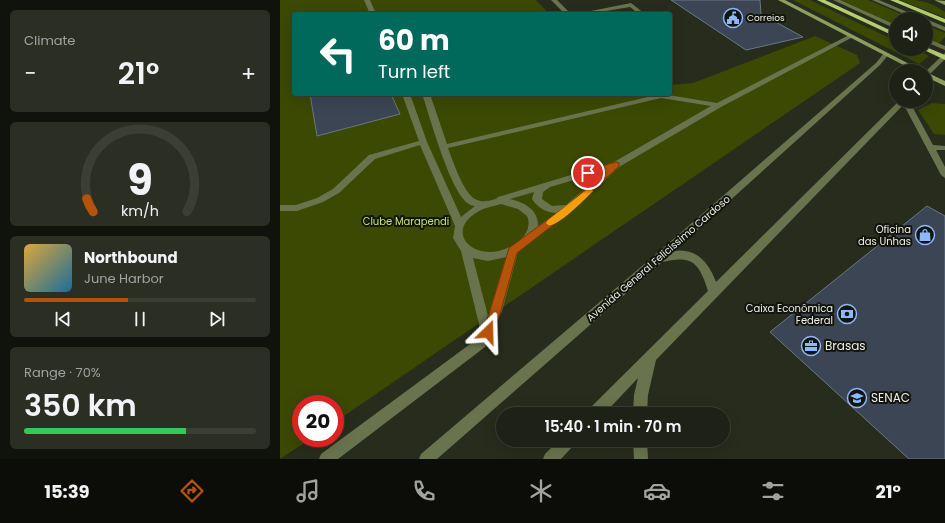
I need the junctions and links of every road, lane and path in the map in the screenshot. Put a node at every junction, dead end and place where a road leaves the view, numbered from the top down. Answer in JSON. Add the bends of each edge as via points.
{"nodes":[{"id":1,"x":366,"y":0,"type":"edge"},
{"id":2,"x":554,"y":0,"type":"edge"},
{"id":3,"x":781,"y":0,"type":"edge"},
{"id":4,"x":820,"y":0,"type":"edge"},
{"id":5,"x":836,"y":0,"type":"edge"},
{"id":6,"x":875,"y":0,"type":"edge"},
{"id":7,"x":893,"y":0,"type":"edge"},
{"id":8,"x":372,"y":12,"type":"edge"},
{"id":9,"x":566,"y":12,"type":"edge"},
{"id":10,"x":592,"y":12,"type":"edge"},
{"id":11,"x":639,"y":12,"type":"edge"},
{"id":12,"x":904,"y":12,"type":"edge"},
{"id":13,"x":945,"y":21,"type":"edge"},
{"id":14,"x":889,"y":24,"type":"edge"},
{"id":15,"x":933,"y":24,"type":"edge"},
{"id":16,"x":945,"y":29,"type":"edge"},
{"id":17,"x":889,"y":32,"type":"edge"},
{"id":18,"x":851,"y":36,"type":"junction"},
{"id":19,"x":933,"y":43,"type":"edge"},
{"id":20,"x":945,"y":48,"type":"edge"},
{"id":21,"x":933,"y":52,"type":"edge"},
{"id":22,"x":886,"y":54,"type":"junction"},
{"id":23,"x":944,"y":57,"type":"edge"},
{"id":24,"x":906,"y":64,"type":"edge"},
{"id":25,"x":933,"y":67,"type":"edge"},
{"id":26,"x":933,"y":78,"type":"edge"},
{"id":27,"x":945,"y":84,"type":"edge"},
{"id":28,"x":407,"y":96,"type":"edge"},
{"id":29,"x":427,"y":96,"type":"edge"},
{"id":30,"x":660,"y":96,"type":"joint"},
{"id":31,"x":718,"y":105,"type":"junction"},
{"id":32,"x":895,"y":108,"type":"edge"},
{"id":33,"x":909,"y":108,"type":"edge"},
{"id":34,"x":423,"y":142,"type":"junction"},
{"id":35,"x":444,"y":147,"type":"junction"},
{"id":36,"x":931,"y":147,"type":"junction"},
{"id":37,"x":945,"y":148,"type":"edge"},
{"id":38,"x":616,"y":165,"type":"junction"},
{"id":39,"x":945,"y":175,"type":"edge"},
{"id":40,"x":547,"y":185,"type":"junction"},
{"id":41,"x":487,"y":204,"type":"junction"},
{"id":42,"x":572,"y":206,"type":"junction"},
{"id":43,"x":280,"y":208,"type":"edge"},
{"id":44,"x":459,"y":224,"type":"junction"},
{"id":45,"x":518,"y":248,"type":"junction"},
{"id":46,"x":466,"y":250,"type":"junction"},
{"id":47,"x":659,"y":258,"type":"junction"},
{"id":48,"x":714,"y":292,"type":"junction"},
{"id":49,"x":488,"y":332,"type":"junction"},
{"id":50,"x":650,"y":357,"type":"junction"},
{"id":51,"x":601,"y":407,"type":"edge"},
{"id":52,"x":640,"y":407,"type":"edge"},
{"id":53,"x":562,"y":447,"type":"edge"},
{"id":54,"x":640,"y":447,"type":"edge"},
{"id":55,"x":326,"y":459,"type":"edge"},
{"id":56,"x":426,"y":459,"type":"edge"},
{"id":57,"x":550,"y":459,"type":"edge"},
{"id":58,"x":641,"y":459,"type":"edge"}],
"edges":[{"from":1,"to":8,"type":"street"},
{"from":2,"to":9,"type":"street"},
{"from":3,"to":18,"type":"main road"},
{"from":4,"to":17,"type":"highway"},
{"from":5,"to":14,"type":"street"},
{"from":6,"to":12,"type":"street"},
{"from":7,"to":13,"type":"highway"},
{"from":10,"to":11,"type":"street","via":[[631,6]]},
{"from":15,"to":16,"type":"street"},
{"from":18,"to":22,"type":"main road"},
{"from":18,"to":31,"type":"street"},
{"from":19,"to":20,"type":"street"},
{"from":21,"to":23,"type":"highway"},
{"from":22,"to":24,"type":"main road"},
{"from":22,"to":47,"type":"street","name":"Avenida General Felicíssimo Cardoso","via":[[878,64]]},
{"from":23,"to":25,"type":"street"},
{"from":26,"to":27,"type":"main road"},
{"from":28,"to":34,"type":"street"},
{"from":29,"to":35,"type":"street"},
{"from":30,"to":31,"type":"street"},
{"from":30,"to":35,"type":"street"},
{"from":31,"to":38,"type":"street"},
{"from":32,"to":48,"type":"street"},
{"from":33,"to":36,"type":"street"},
{"from":34,"to":43,"type":"street","via":[[372,157],[336,191],[320,200],[297,208]]},
{"from":34,"to":44,"type":"street"},
{"from":35,"to":41,"type":"street","via":[[468,198],[472,202]]},
{"from":36,"to":37,"type":"street"},
{"from":36,"to":39,"type":"street"},
{"from":38,"to":40,"type":"street"},
{"from":38,"to":42,"type":"street"},
{"from":40,"to":41,"type":"street"},
{"from":40,"to":42,"type":"street","via":[[540,191],[537,199],[542,206],[550,210],[562,210]]},
{"from":41,"to":44,"type":"street","via":[[466,215]]},
{"from":41,"to":45,"type":"street","via":[[512,202],[529,211],[534,227],[530,236]]},
{"from":42,"to":45,"type":"street"},
{"from":44,"to":46,"type":"street","via":[[457,234],[460,244]]},
{"from":45,"to":46,"type":"street","via":[[488,257]]},
{"from":45,"to":49,"type":"street"},
{"from":46,"to":49,"type":"street"},
{"from":47,"to":48,"type":"street","via":[[682,254],[697,260],[708,272]]},
{"from":47,"to":56,"type":"street","name":"Avenida General Felicíssimo Cardoso"},
{"from":48,"to":50,"type":"street"},
{"from":49,"to":55,"type":"street","via":[[475,349]]},
{"from":50,"to":51,"type":"street"},
{"from":50,"to":52,"type":"street"},
{"from":53,"to":57,"type":"street"},
{"from":54,"to":58,"type":"street"}]}
